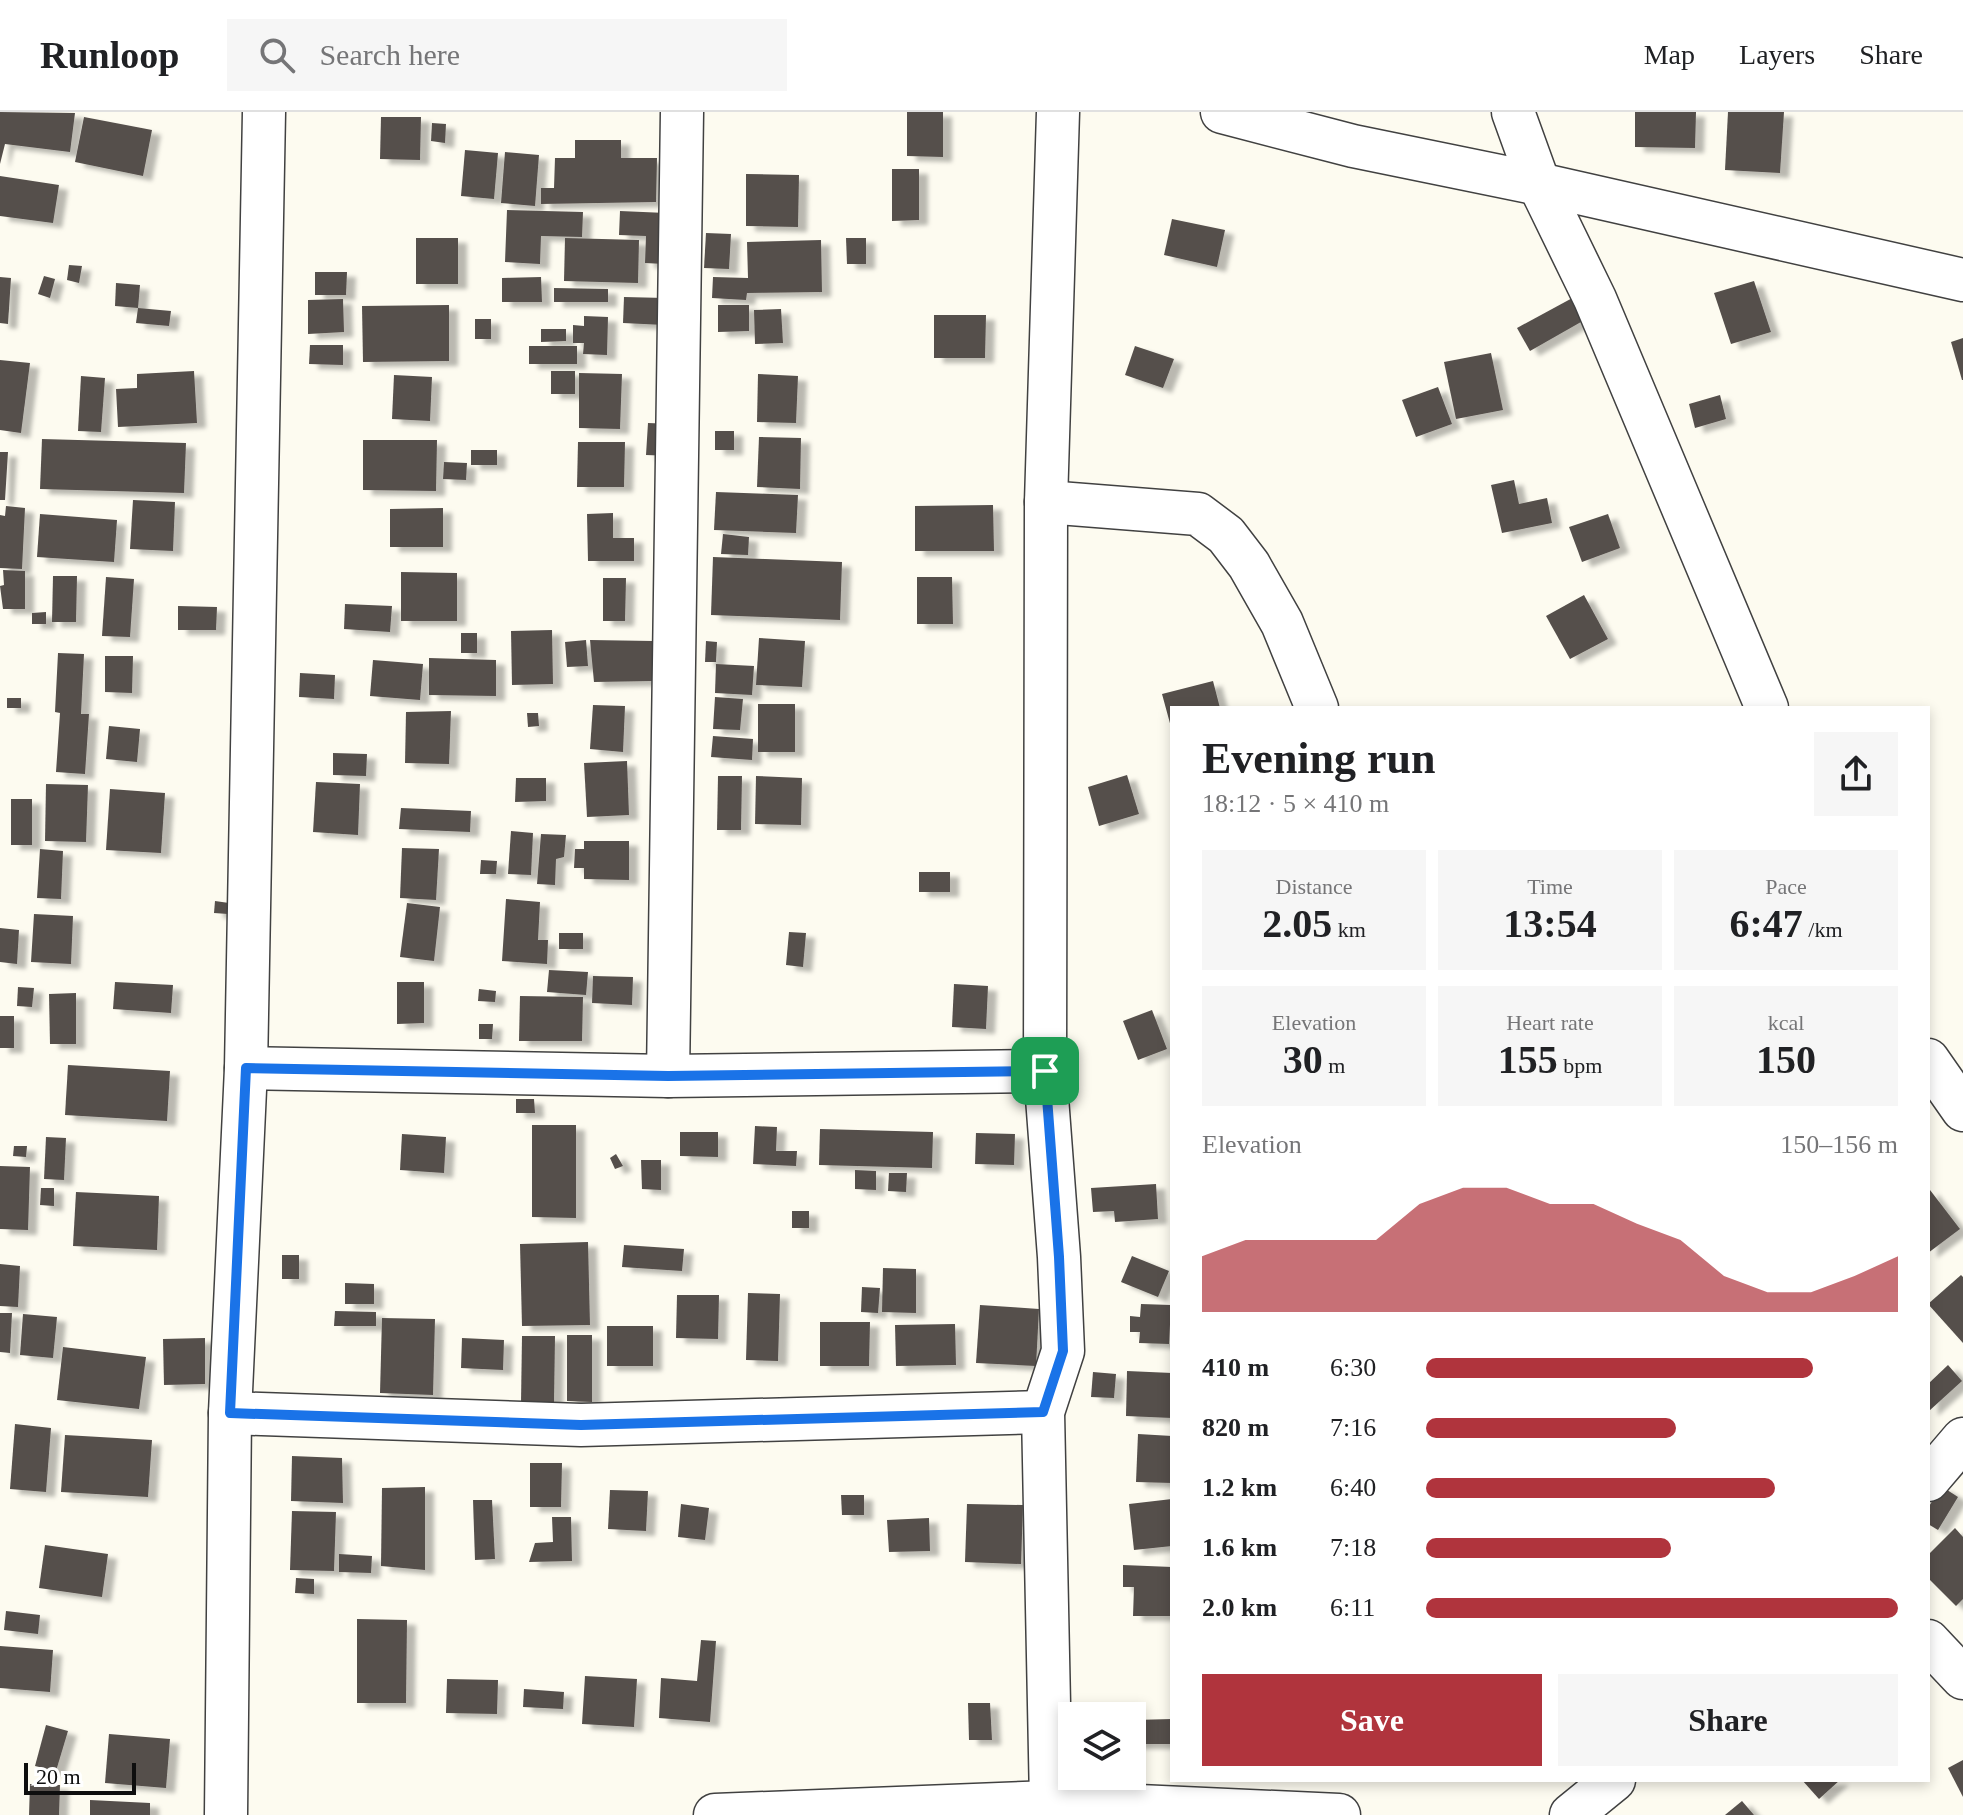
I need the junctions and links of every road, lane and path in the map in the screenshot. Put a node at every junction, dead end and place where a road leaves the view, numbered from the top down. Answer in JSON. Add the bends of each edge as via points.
{"nodes":[{"id":1,"x":264,"y":112,"type":"edge"},
{"id":2,"x":682,"y":112,"type":"edge"},
{"id":3,"x":1058,"y":112,"type":"edge"},
{"id":4,"x":1222,"y":112,"type":"edge"},
{"id":5,"x":1513,"y":112,"type":"edge"},
{"id":6,"x":1539,"y":184,"type":"junction"},
{"id":7,"x":1963,"y":280,"type":"edge"},
{"id":8,"x":1046,"y":502,"type":"junction"},
{"id":9,"x":1316,"y":706,"type":"edge"},
{"id":10,"x":1766,"y":706,"type":"edge"},
{"id":11,"x":1930,"y":1063,"type":"edge"},
{"id":12,"x":246,"y":1068,"type":"junction"},
{"id":13,"x":1045,"y":1071,"type":"junction"},
{"id":14,"x":668,"y":1076,"type":"junction"},
{"id":15,"x":1963,"y":1110,"type":"edge"},
{"id":16,"x":1043,"y":1412,"type":"junction"},
{"id":17,"x":230,"y":1413,"type":"junction"},
{"id":18,"x":1963,"y":1439,"type":"edge"},
{"id":19,"x":1930,"y":1478,"type":"edge"},
{"id":20,"x":1930,"y":1643,"type":"edge"},
{"id":21,"x":1963,"y":1678,"type":"edge"},
{"id":22,"x":1612,"y":1782,"type":"edge"},
{"id":23,"x":1051,"y":1802,"type":"junction"},
{"id":24,"x":226,"y":1815,"type":"edge"},
{"id":25,"x":715,"y":1815,"type":"edge"},
{"id":26,"x":1339,"y":1815,"type":"edge"},
{"id":27,"x":1571,"y":1815,"type":"edge"}],
"edges":[{"from":1,"to":12,"type":"street"},
{"from":2,"to":14,"type":"street"},
{"from":3,"to":8,"type":"street"},
{"from":4,"to":6,"type":"street","via":[[1353,146]]},
{"from":5,"to":6,"type":"street"},
{"from":6,"to":7,"type":"street"},
{"from":6,"to":10,"type":"street","via":[[1595,299]]},
{"from":8,"to":9,"type":"street","via":[[1198,514],[1226,535],[1282,623]]},
{"from":8,"to":13,"type":"street"},
{"from":11,"to":15,"type":"street"},
{"from":12,"to":14,"type":"street"},
{"from":12,"to":17,"type":"street"},
{"from":13,"to":14,"type":"street"},
{"from":13,"to":16,"type":"street","via":[[1063,1351]]},
{"from":16,"to":17,"type":"street","via":[[581,1425]]},
{"from":16,"to":23,"type":"street"},
{"from":17,"to":24,"type":"street"},
{"from":18,"to":19,"type":"street"},
{"from":20,"to":21,"type":"street"},
{"from":22,"to":27,"type":"street"},
{"from":23,"to":25,"type":"street"},
{"from":23,"to":26,"type":"street"}]}
